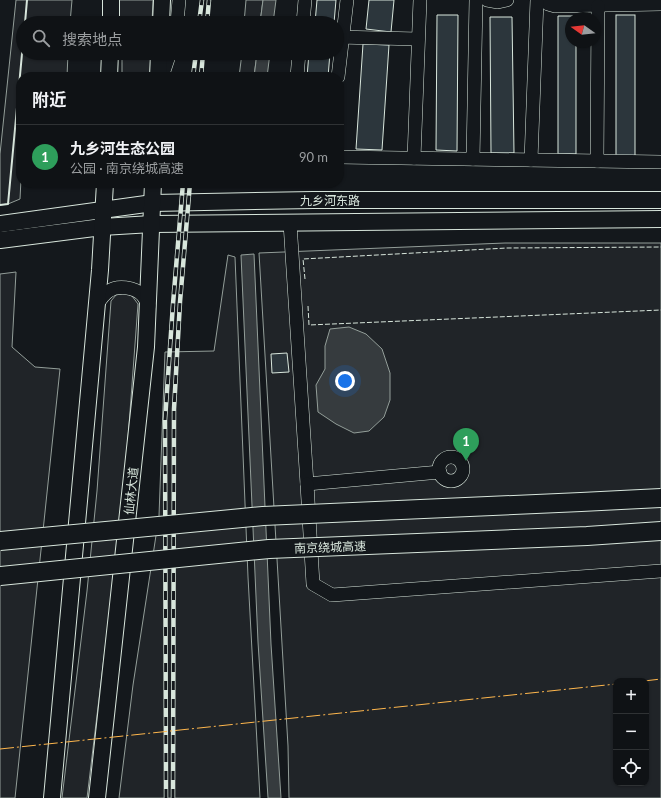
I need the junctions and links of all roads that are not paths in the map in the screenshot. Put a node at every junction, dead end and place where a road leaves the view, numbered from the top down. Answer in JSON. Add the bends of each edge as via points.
{"nodes":[{"id":1,"x":111,"y":0,"type":"edge"},
{"id":2,"x":162,"y":0,"type":"edge"},
{"id":3,"x":179,"y":0,"type":"edge"},
{"id":4,"x":305,"y":0,"type":"edge"},
{"id":5,"x":346,"y":0,"type":"edge"},
{"id":6,"x":420,"y":0,"type":"edge"},
{"id":7,"x":476,"y":0,"type":"edge"},
{"id":8,"x":487,"y":0,"type":"edge"},
{"id":9,"x":506,"y":0,"type":"edge"},
{"id":10,"x":537,"y":0,"type":"edge"},
{"id":11,"x":545,"y":0,"type":"edge"},
{"id":12,"x":661,"y":4,"type":"edge"},
{"id":13,"x":598,"y":6,"type":"junction"},
{"id":14,"x":110,"y":16,"type":"edge"},
{"id":15,"x":161,"y":16,"type":"edge"},
{"id":16,"x":178,"y":16,"type":"edge"},
{"id":17,"x":304,"y":16,"type":"edge"},
{"id":18,"x":343,"y":16,"type":"edge"},
{"id":19,"x":344,"y":38,"type":"edge"},
{"id":20,"x":418,"y":39,"type":"junction"},
{"id":21,"x":110,"y":60,"type":"edge"},
{"id":22,"x":159,"y":60,"type":"edge"},
{"id":23,"x":168,"y":60,"type":"edge"},
{"id":24,"x":298,"y":60,"type":"edge"},
{"id":25,"x":339,"y":60,"type":"edge"},
{"id":26,"x":109,"y":72,"type":"edge"},
{"id":27,"x":158,"y":72,"type":"edge"},
{"id":28,"x":164,"y":72,"type":"edge"},
{"id":29,"x":297,"y":72,"type":"edge"},
{"id":30,"x":338,"y":72,"type":"edge"},
{"id":31,"x":344,"y":157,"type":"edge"},
{"id":32,"x":414,"y":158,"type":"junction"},
{"id":33,"x":473,"y":159,"type":"junction"},
{"id":34,"x":531,"y":160,"type":"junction"},
{"id":35,"x":597,"y":161,"type":"junction"},
{"id":36,"x":661,"y":162,"type":"edge"},
{"id":37,"x":105,"y":188,"type":"edge"},
{"id":38,"x":153,"y":188,"type":"edge"},
{"id":39,"x":661,"y":200,"type":"edge"},
{"id":40,"x":153,"y":203,"type":"junction"},
{"id":41,"x":103,"y":209,"type":"junction"},
{"id":42,"x":661,"y":219,"type":"edge"},
{"id":43,"x":290,"y":223,"type":"junction"},
{"id":44,"x":0,"y":224,"type":"edge"},
{"id":45,"x":152,"y":224,"type":"junction"},
{"id":46,"x":102,"y":227,"type":"junction"},
{"id":47,"x":0,"y":240,"type":"edge"},
{"id":48,"x":96,"y":306,"type":"junction"},
{"id":49,"x":149,"y":306,"type":"junction"},
{"id":50,"x":440,"y":472,"type":"dead end"},
{"id":51,"x":307,"y":484,"type":"junction"},
{"id":52,"x":661,"y":498,"type":"edge"},
{"id":53,"x":661,"y":532,"type":"edge"},
{"id":54,"x":0,"y":541,"type":"edge"},
{"id":55,"x":661,"y":571,"type":"edge"},
{"id":56,"x":0,"y":576,"type":"edge"},
{"id":57,"x":52,"y":798,"type":"edge"},
{"id":58,"x":97,"y":798,"type":"edge"}],
"edges":[{"from":1,"to":14,"type":"main road"},
{"from":2,"to":15,"type":"main road"},
{"from":3,"to":16,"type":"street"},
{"from":4,"to":17,"type":"street"},
{"from":5,"to":18,"type":"street"},
{"from":6,"to":20,"type":"street"},
{"from":7,"to":33,"type":"street"},
{"from":8,"to":9,"type":"street"},
{"from":10,"to":34,"type":"street"},
{"from":11,"to":13,"type":"street","via":[[555,6]]},
{"from":12,"to":13,"type":"street"},
{"from":13,"to":35,"type":"street"},
{"from":19,"to":20,"type":"street"},
{"from":20,"to":32,"type":"street"},
{"from":21,"to":26,"type":"main road"},
{"from":22,"to":27,"type":"main road"},
{"from":23,"to":28,"type":"street"},
{"from":24,"to":29,"type":"street"},
{"from":25,"to":30,"type":"street"},
{"from":31,"to":32,"type":"street"},
{"from":32,"to":33,"type":"street"},
{"from":33,"to":34,"type":"street"},
{"from":34,"to":35,"type":"street"},
{"from":35,"to":36,"type":"street"},
{"from":37,"to":41,"type":"main road"},
{"from":38,"to":40,"type":"main road","name":"仙林大道"},
{"from":39,"to":40,"type":"main road","name":"九乡河东路","via":[[313,200]]},
{"from":40,"to":41,"type":"main road","name":"九乡河东路"},
{"from":40,"to":45,"type":"main road","name":"仙林大道"},
{"from":41,"to":44,"type":"main road","name":"九乡河东路"},
{"from":41,"to":46,"type":"main road"},
{"from":42,"to":43,"type":"main road","name":"九乡河东路"},
{"from":43,"to":45,"type":"main road","name":"九乡河东路"},
{"from":43,"to":51,"type":"street"},
{"from":45,"to":46,"type":"main road","name":"九乡河东路"},
{"from":45,"to":49,"type":"main road","name":"仙林大道"},
{"from":46,"to":47,"type":"main road","name":"九乡河东路"},
{"from":46,"to":48,"type":"main road"},
{"from":48,"to":49,"type":"street","via":[[107,292],[120,287],[140,293]]},
{"from":48,"to":57,"type":"main road"},
{"from":49,"to":58,"type":"main road","name":"仙林大道"},
{"from":50,"to":51,"type":"street"},
{"from":51,"to":55,"type":"street","via":[[313,584],[332,595]]},
{"from":52,"to":54,"type":"highway","bridge":true,"via":[[263,516]]},
{"from":53,"to":56,"type":"highway","name":"南京绕城高速","bridge":true,"via":[[269,549]]}]}
